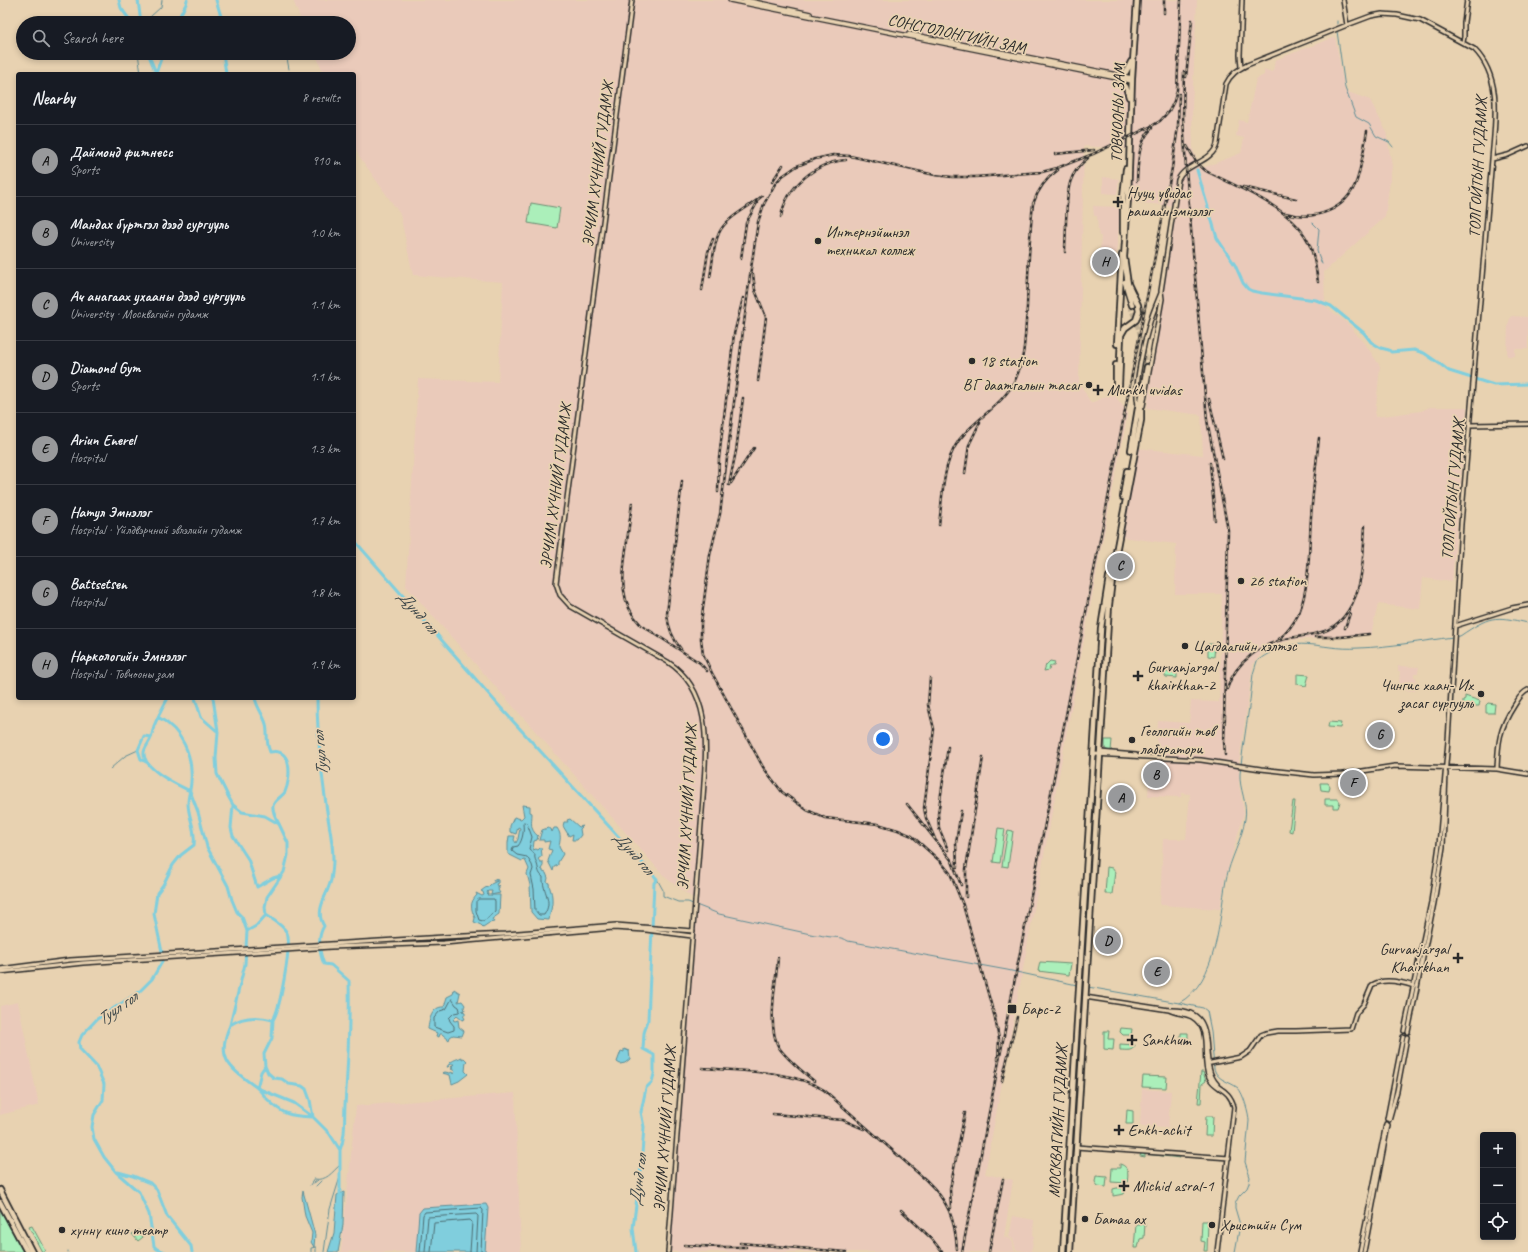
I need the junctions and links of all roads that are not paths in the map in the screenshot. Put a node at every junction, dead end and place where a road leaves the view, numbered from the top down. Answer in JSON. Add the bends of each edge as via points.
{"nodes":[{"id":1,"x":632,"y":0,"type":"edge"},
{"id":2,"x":730,"y":0,"type":"edge"},
{"id":3,"x":745,"y":0,"type":"edge"},
{"id":4,"x":1135,"y":0,"type":"edge"},
{"id":5,"x":1242,"y":0,"type":"edge"},
{"id":6,"x":1343,"y":0,"type":"edge"},
{"id":7,"x":1467,"y":0,"type":"edge"},
{"id":8,"x":1347,"y":25,"type":"junction"},
{"id":9,"x":1462,"y":42,"type":"junction"},
{"id":10,"x":1130,"y":62,"type":"junction"},
{"id":11,"x":1241,"y":68,"type":"junction"},
{"id":12,"x":1119,"y":78,"type":"junction"},
{"id":13,"x":1131,"y":80,"type":"junction"},
{"id":14,"x":1129,"y":97,"type":"junction"},
{"id":15,"x":1528,"y":146,"type":"edge"},
{"id":16,"x":1492,"y":159,"type":"junction"},
{"id":17,"x":1125,"y":270,"type":"junction"},
{"id":18,"x":1121,"y":273,"type":"junction"},
{"id":19,"x":1161,"y":291,"type":"junction"},
{"id":20,"x":1153,"y":313,"type":"junction"},
{"id":21,"x":1159,"y":316,"type":"junction"},
{"id":22,"x":1150,"y":321,"type":"junction"},
{"id":23,"x":1158,"y":323,"type":"junction"},
{"id":24,"x":1146,"y":368,"type":"tunnel mouth"},
{"id":25,"x":1140,"y":409,"type":"junction"},
{"id":26,"x":1528,"y":424,"type":"edge"},
{"id":27,"x":1470,"y":426,"type":"junction"},
{"id":28,"x":1108,"y":597,"type":"junction"},
{"id":29,"x":1528,"y":605,"type":"edge"},
{"id":30,"x":1455,"y":626,"type":"junction"},
{"id":31,"x":1101,"y":628,"type":"junction"},
{"id":32,"x":1108,"y":628,"type":"junction"},
{"id":33,"x":1098,"y":686,"type":"junction"},
{"id":34,"x":1104,"y":687,"type":"junction"},
{"id":35,"x":1528,"y":690,"type":"edge"},
{"id":36,"x":1097,"y":693,"type":"junction"},
{"id":37,"x":1104,"y":694,"type":"junction"},
{"id":38,"x":1094,"y":753,"type":"junction"},
{"id":39,"x":1100,"y":753,"type":"junction"},
{"id":40,"x":1445,"y":768,"type":"junction"},
{"id":41,"x":1497,"y":769,"type":"junction"},
{"id":42,"x":1528,"y":774,"type":"edge"},
{"id":43,"x":1092,"y":780,"type":"junction"},
{"id":44,"x":1098,"y":780,"type":"junction"},
{"id":45,"x":1086,"y":875,"type":"junction"},
{"id":46,"x":1092,"y":875,"type":"junction"},
{"id":47,"x":647,"y":928,"type":"junction"},
{"id":48,"x":661,"y":930,"type":"junction"},
{"id":49,"x":693,"y":931,"type":"junction"},
{"id":50,"x":692,"y":936,"type":"junction"},
{"id":51,"x":444,"y":937,"type":"junction"},
{"id":52,"x":430,"y":938,"type":"junction"},
{"id":53,"x":444,"y":943,"type":"junction"},
{"id":54,"x":432,"y":944,"type":"junction"},
{"id":55,"x":331,"y":946,"type":"junction"},
{"id":56,"x":159,"y":956,"type":"junction"},
{"id":57,"x":0,"y":969,"type":"edge"},
{"id":58,"x":0,"y":972,"type":"edge"},
{"id":59,"x":1414,"y":986,"type":"junction"},
{"id":60,"x":1085,"y":995,"type":"junction"},
{"id":61,"x":1405,"y":1037,"type":"dead end"},
{"id":62,"x":1209,"y":1063,"type":"junction"},
{"id":63,"x":1072,"y":1110,"type":"junction"},
{"id":64,"x":1078,"y":1110,"type":"junction"},
{"id":65,"x":1388,"y":1120,"type":"dead end"},
{"id":66,"x":1387,"y":1124,"type":"dead end"},
{"id":67,"x":1076,"y":1147,"type":"junction"},
{"id":68,"x":1229,"y":1158,"type":"junction"},
{"id":69,"x":0,"y":1190,"type":"edge"},
{"id":70,"x":0,"y":1202,"type":"edge"},
{"id":71,"x":1372,"y":1202,"type":"junction"},
{"id":72,"x":1065,"y":1225,"type":"junction"},
{"id":73,"x":1071,"y":1226,"type":"junction"},
{"id":74,"x":27,"y":1252,"type":"edge"},
{"id":75,"x":32,"y":1252,"type":"edge"},
{"id":76,"x":668,"y":1252,"type":"edge"},
{"id":77,"x":1063,"y":1252,"type":"edge"},
{"id":78,"x":1070,"y":1252,"type":"edge"},
{"id":79,"x":1217,"y":1252,"type":"edge"},
{"id":80,"x":1360,"y":1252,"type":"edge"},
{"id":81,"x":1364,"y":1252,"type":"edge"}],
"edges":[{"from":1,"to":49,"type":"main road","name":"ЭРЧИМ ХҮЧНИЙ ГУДАМЖ","via":[[556,586],[570,606],[675,667],[690,683],[698,697],[704,718],[705,761]]},
{"from":2,"to":12,"type":"main road","name":"СОНСГОЛОНГИЙН ЗАМ"},
{"from":3,"to":12,"type":"main road","name":"СОНСГОЛОНГИЙН ЗАМ"},
{"from":4,"to":10,"type":"highway","name":"ТОВЧООНЫ ЗАМ"},
{"from":4,"to":13,"type":"highway","name":"ТОВЧООНЫ ЗАМ"},
{"from":5,"to":11,"type":"main road"},
{"from":6,"to":8,"type":"main road"},
{"from":7,"to":9,"type":"main road"},
{"from":8,"to":9,"type":"main road","name":"ТОЛГОЙТЫН ГУДАМЖ","via":[[1377,15],[1397,15],[1420,20]]},
{"from":8,"to":11,"type":"main road","name":"ТОЛГОЙТЫН ГУДАМЖ"},
{"from":9,"to":16,"type":"main road","name":"ТОЛГОЙТЫН ГУДАМЖ","via":[[1482,57],[1493,83],[1496,106]]},
{"from":10,"to":12,"type":"highway","via":[[1126,72]]},
{"from":10,"to":13,"type":"highway","name":"ТОВЧООНЫ ЗАМ"},
{"from":11,"to":19,"type":"main road","name":"ТОЛГОЙТЫН ГУДАМЖ","via":[[1226,84],[1214,151],[1186,169],[1178,180]]},
{"from":12,"to":13,"type":"main road","name":"СОНСГОЛОНГИЙН ЗАМ"},
{"from":12,"to":14,"type":"highway"},
{"from":13,"to":14,"type":"highway","name":"ТОВЧООНЫ ЗАМ"},
{"from":13,"to":17,"type":"highway","name":"ТОВЧООНЫ ЗАМ"},
{"from":14,"to":18,"type":"highway","name":"ТОВЧООНЫ ЗАМ"},
{"from":15,"to":16,"type":"main road","via":[[1508,156]]},
{"from":16,"to":27,"type":"main road","name":"ТОЛГОЙТЫН ГУДАМЖ"},
{"from":17,"to":18,"type":"highway","via":[[1126,289],[1131,306]]},
{"from":17,"to":18,"type":"highway","name":"ТОВЧООНЫ ЗАМ","via":[[1139,312],[1136,320],[1125,328],[1121,335],[1117,387]]},
{"from":19,"to":20,"type":"main road","name":"ТОЛГОЙТЫН ГУДАМЖ"},
{"from":19,"to":21,"type":"main road","name":"ТОЛГОЙТЫН ГУДАМЖ"},
{"from":20,"to":21,"type":"main road","via":[[1155,317]]},
{"from":20,"to":22,"type":"main road","name":"ТОЛГОЙТЫН ГУДАМЖ"},
{"from":21,"to":23,"type":"main road","name":"ТОЛГОЙТЫН ГУДАМЖ"},
{"from":22,"to":23,"type":"main road","via":[[1155,319]]},
{"from":22,"to":25,"type":"main road","name":"ТОЛГОЙТЫН ГУДАМЖ","via":[[1138,380],[1137,400]]},
{"from":23,"to":25,"type":"main road","name":"ТОЛГОЙТЫН ГУДАМЖ"},
{"from":24,"to":25,"type":"highway"},
{"from":25,"to":28,"type":"highway"},
{"from":26,"to":27,"type":"main road"},
{"from":27,"to":30,"type":"main road","name":"ТОЛГОЙТЫН ГУДАМЖ"},
{"from":28,"to":31,"type":"highway","name":"МОСКВАГИЙН ГУДАМЖ"},
{"from":28,"to":32,"type":"highway","name":"МОСКВАГИЙН ГУДАМЖ"},
{"from":29,"to":30,"type":"main road"},
{"from":30,"to":40,"type":"main road","name":"ТОЛГОЙТЫН ГУДАМЖ"},
{"from":31,"to":32,"type":"highway"},
{"from":31,"to":33,"type":"highway","name":"МОСКВАГИЙН ГУДАМЖ"},
{"from":32,"to":34,"type":"highway","name":"МОСКВАГИЙН ГУДАМЖ"},
{"from":33,"to":34,"type":"highway"},
{"from":33,"to":36,"type":"highway","name":"МОСКВАГИЙН ГУДАМЖ"},
{"from":34,"to":37,"type":"highway","name":"МОСКВАГИЙН ГУДАМЖ"},
{"from":35,"to":41,"type":"main road","via":[[1520,696],[1505,720],[1498,743]]},
{"from":36,"to":37,"type":"highway","via":[[1100,691]]},
{"from":36,"to":38,"type":"highway","name":"МОСКВАГИЙН ГУДАМЖ"},
{"from":37,"to":39,"type":"highway","name":"МОСКВАГИЙН ГУДАМЖ"},
{"from":38,"to":39,"type":"main road"},
{"from":38,"to":43,"type":"highway","name":"МОСКВАГИЙН ГУДАМЖ"},
{"from":39,"to":40,"type":"main road","via":[[1209,761],[1298,774],[1343,774],[1392,766]]},
{"from":39,"to":44,"type":"highway","name":"МОСКВАГИЙН ГУДАМЖ"},
{"from":40,"to":41,"type":"main road"},
{"from":40,"to":59,"type":"main road","via":[[1438,855]]},
{"from":40,"to":59,"type":"main road","via":[[1442,848],[1434,903],[1406,1031]]},
{"from":41,"to":42,"type":"main road"},
{"from":43,"to":44,"type":"highway","via":[[1095,777]]},
{"from":43,"to":45,"type":"highway","name":"МОСКВАГИЙН ГУДАМЖ"},
{"from":44,"to":46,"type":"highway","name":"МОСКВАГИЙН ГУДАМЖ"},
{"from":45,"to":46,"type":"highway"},
{"from":45,"to":63,"type":"highway","name":"МОСКВАГИЙН ГУДАМЖ"},
{"from":46,"to":60,"type":"highway","name":"МОСКВАГИЙН ГУДАМЖ"},
{"from":47,"to":48,"type":"main road"},
{"from":47,"to":51,"type":"main road","via":[[591,926]]},
{"from":47,"to":53,"type":"main road","via":[[613,928]]},
{"from":48,"to":49,"type":"main road"},
{"from":48,"to":50,"type":"main road"},
{"from":49,"to":50,"type":"main road","name":"ЭРЧИМ ХҮЧНИЙ ГУДАМЖ"},
{"from":50,"to":76,"type":"main road","name":"ЭРЧИМ ХҮЧНИЙ ГУДАМЖ"},
{"from":51,"to":52,"type":"main road"},
{"from":51,"to":53,"type":"main road"},
{"from":52,"to":54,"type":"main road"},
{"from":52,"to":55,"type":"main road"},
{"from":53,"to":54,"type":"main road"},
{"from":54,"to":55,"type":"main road"},
{"from":55,"to":56,"type":"main road"},
{"from":56,"to":57,"type":"main road","via":[[70,960]]},
{"from":56,"to":58,"type":"main road"},
{"from":59,"to":62,"type":"main road","via":[[1382,982],[1372,986],[1364,1004],[1356,1013],[1351,1029],[1266,1033],[1260,1035],[1250,1051],[1241,1057]]},
{"from":60,"to":62,"type":"main road","via":[[1190,1016],[1200,1024]]},
{"from":60,"to":64,"type":"highway","name":"МОСКВАГИЙН ГУДАМЖ"},
{"from":61,"to":65,"type":"main road","via":[[1396,1091]]},
{"from":62,"to":68,"type":"main road","via":[[1209,1077],[1229,1096],[1234,1107]]},
{"from":63,"to":64,"type":"highway"},
{"from":63,"to":72,"type":"highway","name":"МОСКВАГИЙН ГУДАМЖ"},
{"from":64,"to":67,"type":"highway","name":"МОСКВАГИЙН ГУДАМЖ"},
{"from":66,"to":71,"type":"main road"},
{"from":67,"to":68,"type":"main road"},
{"from":67,"to":73,"type":"highway","name":"МОСКВАГИЙН ГУДАМЖ"},
{"from":68,"to":79,"type":"main road"},
{"from":69,"to":75,"type":"highway"},
{"from":70,"to":74,"type":"highway"},
{"from":71,"to":80,"type":"main road"},
{"from":71,"to":81,"type":"main road"},
{"from":72,"to":73,"type":"highway"},
{"from":72,"to":77,"type":"highway","name":"МОСКВАГИЙН ГУДАМЖ"},
{"from":73,"to":78,"type":"highway","name":"МОСКВАГИЙН ГУДАМЖ"}]}
